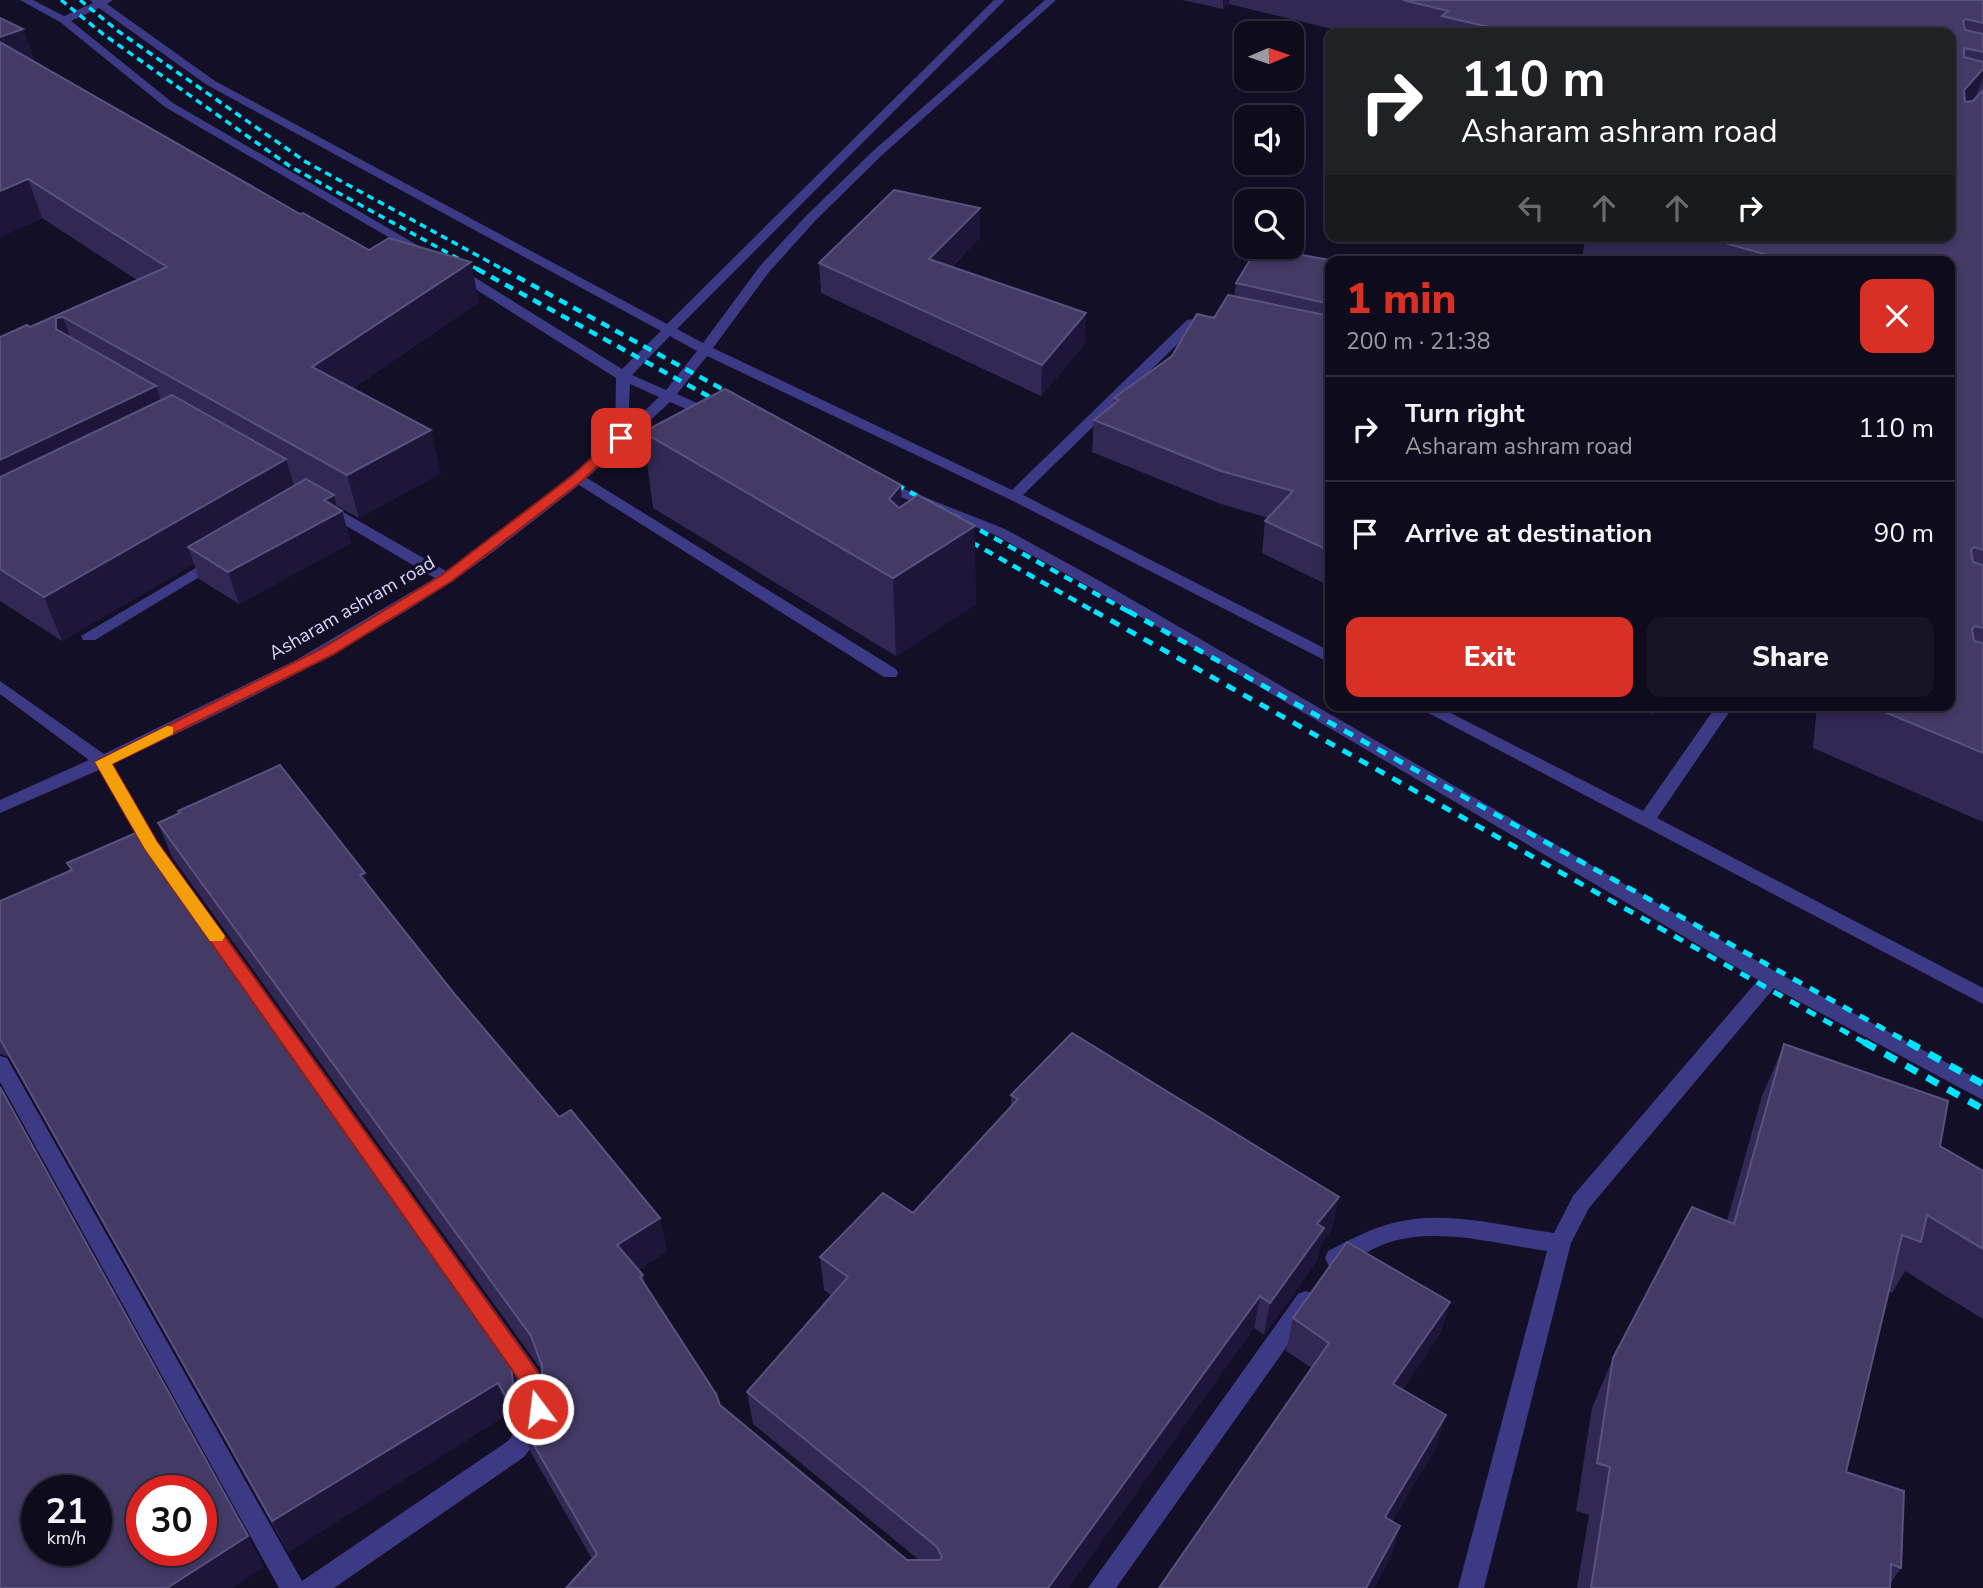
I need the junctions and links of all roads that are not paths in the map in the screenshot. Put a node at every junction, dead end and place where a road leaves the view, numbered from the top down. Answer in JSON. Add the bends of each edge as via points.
{"nodes":[{"id":1,"x":24,"y":0,"type":"edge"},
{"id":2,"x":1000,"y":0,"type":"edge"},
{"id":3,"x":1051,"y":0,"type":"edge"},
{"id":4,"x":101,"y":1,"type":"edge"},
{"id":5,"x":64,"y":20,"type":"junction"},
{"id":6,"x":1224,"y":318,"type":"edge"},
{"id":7,"x":669,"y":331,"type":"junction"},
{"id":8,"x":704,"y":349,"type":"junction"},
{"id":9,"x":623,"y":376,"type":"junction"},
{"id":10,"x":667,"y":397,"type":"junction"},
{"id":11,"x":731,"y":423,"type":"edge"},
{"id":12,"x":621,"y":438,"type":"junction"},
{"id":13,"x":578,"y":478,"type":"junction"},
{"id":14,"x":872,"y":480,"type":"edge"},
{"id":15,"x":1014,"y":496,"type":"junction"},
{"id":16,"x":315,"y":502,"type":"edge"},
{"id":17,"x":232,"y":551,"type":"edge"},
{"id":18,"x":447,"y":578,"type":"junction"},
{"id":19,"x":89,"y":636,"type":"dead end"},
{"id":20,"x":1325,"y":656,"type":"edge"},
{"id":21,"x":890,"y":673,"type":"dead end"},
{"id":22,"x":0,"y":686,"type":"edge"},
{"id":23,"x":1433,"y":711,"type":"edge"},
{"id":24,"x":1722,"y":711,"type":"edge"},
{"id":25,"x":103,"y":762,"type":"junction"},
{"id":26,"x":0,"y":807,"type":"edge"},
{"id":27,"x":1646,"y":820,"type":"junction"},
{"id":28,"x":1771,"y":978,"type":"junction"},
{"id":29,"x":1983,"y":997,"type":"edge"},
{"id":30,"x":0,"y":1064,"type":"edge"},
{"id":31,"x":1983,"y":1092,"type":"edge"},
{"id":32,"x":1560,"y":1243,"type":"junction"},
{"id":33,"x":293,"y":1588,"type":"edge"},
{"id":34,"x":312,"y":1588,"type":"edge"},
{"id":35,"x":1101,"y":1588,"type":"edge"},
{"id":36,"x":1471,"y":1588,"type":"edge"}],
"edges":[{"from":1,"to":5,"type":"street"},
{"from":2,"to":7,"type":"street"},
{"from":3,"to":8,"type":"street","name":"Asharam ashram road","via":[[860,169],[777,253]]},
{"from":4,"to":5,"type":"street"},
{"from":4,"to":7,"type":"street","via":[[211,83]]},
{"from":5,"to":9,"type":"street","via":[[169,105],[503,298]]},
{"from":6,"to":15,"type":"street","via":[[1192,323]]},
{"from":7,"to":8,"type":"street"},
{"from":7,"to":9,"type":"street"},
{"from":8,"to":10,"type":"street","name":"Asharam ashram road"},
{"from":8,"to":15,"type":"street"},
{"from":9,"to":10,"type":"street"},
{"from":9,"to":12,"type":"street"},
{"from":10,"to":11,"type":"street"},
{"from":10,"to":12,"type":"street","name":"Asharam ashram road"},
{"from":12,"to":13,"type":"street","name":"Asharam ashram road"},
{"from":13,"to":18,"type":"street","name":"Asharam ashram road"},
{"from":13,"to":21,"type":"street"},
{"from":14,"to":28,"type":"street","via":[[1000,532],[1093,583]]},
{"from":15,"to":20,"type":"street"},
{"from":16,"to":18,"type":"street"},
{"from":17,"to":19,"type":"street"},
{"from":18,"to":25,"type":"street","name":"Asharam ashram road","via":[[327,652]]},
{"from":22,"to":25,"type":"street"},
{"from":23,"to":27,"type":"street"},
{"from":24,"to":27,"type":"street"},
{"from":25,"to":26,"type":"street","name":"Asharam ashram road"},
{"from":25,"to":34,"type":"street","via":[[150,845],[539,1395],[537,1424],[516,1449]]},
{"from":27,"to":29,"type":"street"},
{"from":28,"to":31,"type":"street"},
{"from":28,"to":32,"type":"street","via":[[1581,1202]]},
{"from":30,"to":33,"type":"street"},
{"from":32,"to":35,"type":"street","via":[[1440,1229],[1402,1230],[1335,1259]]},
{"from":32,"to":36,"type":"street"}]}
